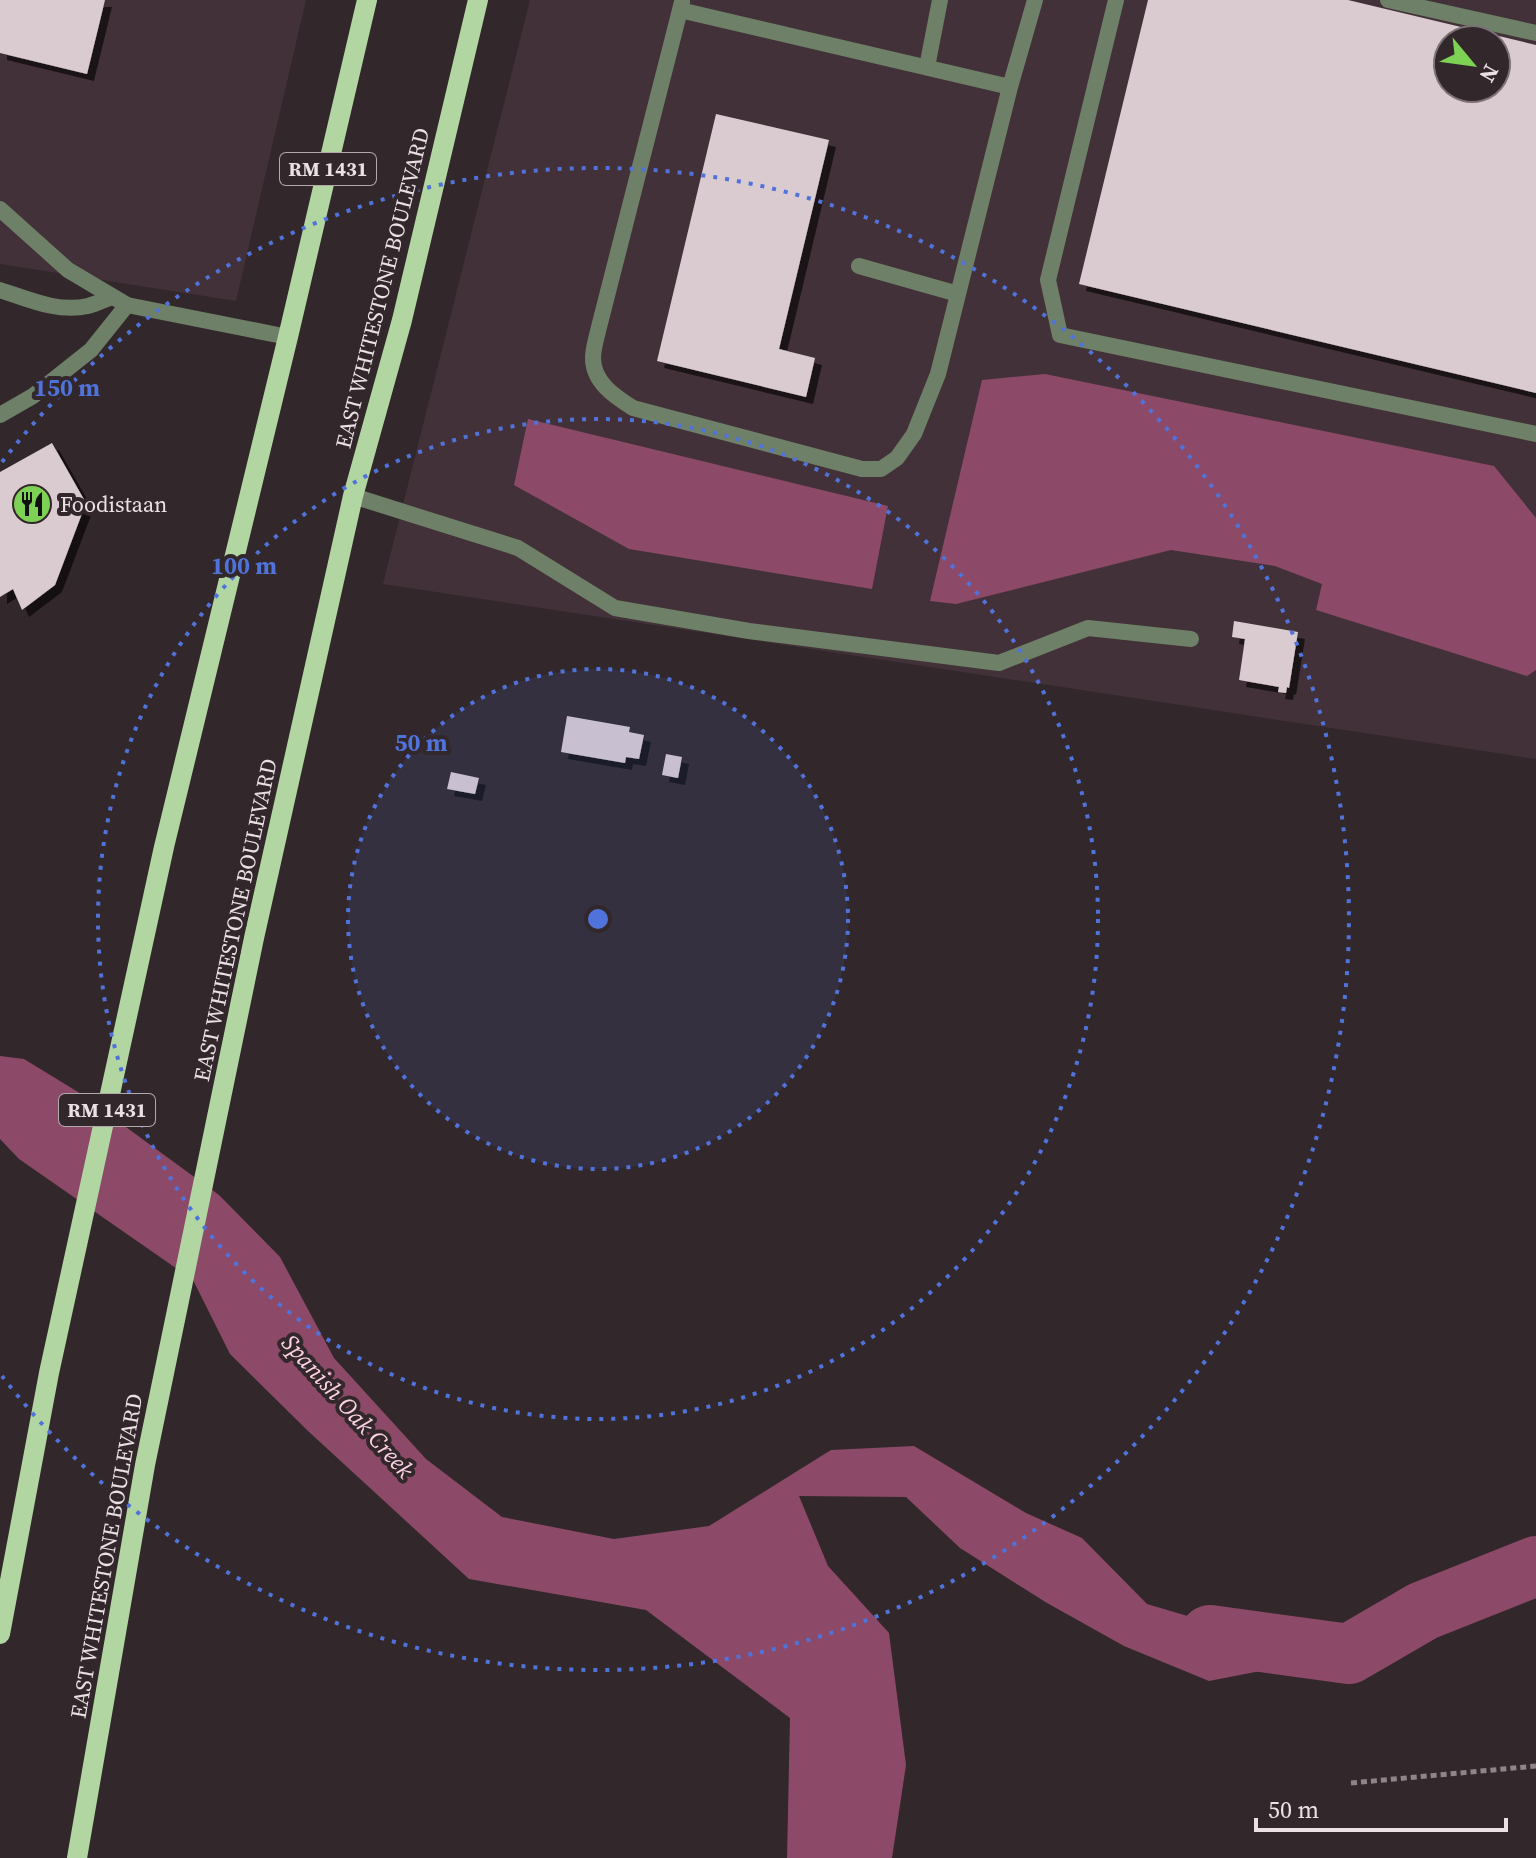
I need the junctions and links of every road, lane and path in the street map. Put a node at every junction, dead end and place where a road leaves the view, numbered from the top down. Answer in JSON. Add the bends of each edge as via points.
{"nodes":[{"id":1,"x":367,"y":0,"type":"edge"},
{"id":2,"x":478,"y":0,"type":"edge"},
{"id":3,"x":940,"y":0,"type":"edge"},
{"id":4,"x":1035,"y":0,"type":"edge"},
{"id":5,"x":1116,"y":0,"type":"edge"},
{"id":6,"x":1388,"y":0,"type":"edge"},
{"id":7,"x":681,"y":5,"type":"edge"},
{"id":8,"x":1536,"y":33,"type":"edge"},
{"id":9,"x":927,"y":67,"type":"junction"},
{"id":10,"x":1010,"y":87,"type":"junction"},
{"id":11,"x":0,"y":209,"type":"edge"},
{"id":12,"x":859,"y":266,"type":"dead end"},
{"id":13,"x":0,"y":290,"type":"edge"},
{"id":14,"x":958,"y":294,"type":"junction"},
{"id":15,"x":120,"y":301,"type":"junction"},
{"id":16,"x":288,"y":337,"type":"junction"},
{"id":17,"x":0,"y":415,"type":"edge"},
{"id":18,"x":1536,"y":434,"type":"edge"},
{"id":19,"x":353,"y":496,"type":"junction"},
{"id":20,"x":1191,"y":639,"type":"dead end"},
{"id":21,"x":0,"y":1634,"type":"edge"},
{"id":22,"x":1536,"y":1766,"type":"edge"},
{"id":23,"x":1351,"y":1783,"type":"dead end"},
{"id":24,"x":77,"y":1858,"type":"edge"}],
"edges":[{"from":1,"to":16,"type":"main road","number":"RM 1431"},
{"from":2,"to":19,"type":"main road","name":"EAST WHITESTONE BOULEVARD","via":[[402,320]]},
{"from":3,"to":9,"type":"street"},
{"from":4,"to":10,"type":"street"},
{"from":5,"to":18,"type":"street","via":[[1048,280],[1060,335]]},
{"from":6,"to":8,"type":"street"},
{"from":7,"to":9,"type":"street"},
{"from":7,"to":14,"type":"street","via":[[595,346],[598,378],[611,394],[633,408],[862,469],[881,469],[897,458],[914,434],[938,374]]},
{"from":9,"to":10,"type":"street"},
{"from":10,"to":14,"type":"street"},
{"from":11,"to":15,"type":"street","via":[[68,270]]},
{"from":12,"to":14,"type":"street"},
{"from":13,"to":15,"type":"street","via":[[65,308]]},
{"from":15,"to":16,"type":"street"},
{"from":15,"to":17,"type":"street","via":[[91,350]]},
{"from":16,"to":21,"type":"main road","number":"RM 1431","via":[[164,847],[49,1373]]},
{"from":19,"to":20,"type":"street","via":[[518,548],[615,608],[749,631],[999,663],[1088,628]]},
{"from":19,"to":24,"type":"main road","name":"EAST WHITESTONE BOULEVARD","via":[[254,938],[145,1465]]},
{"from":22,"to":23,"type":"path"}]}
